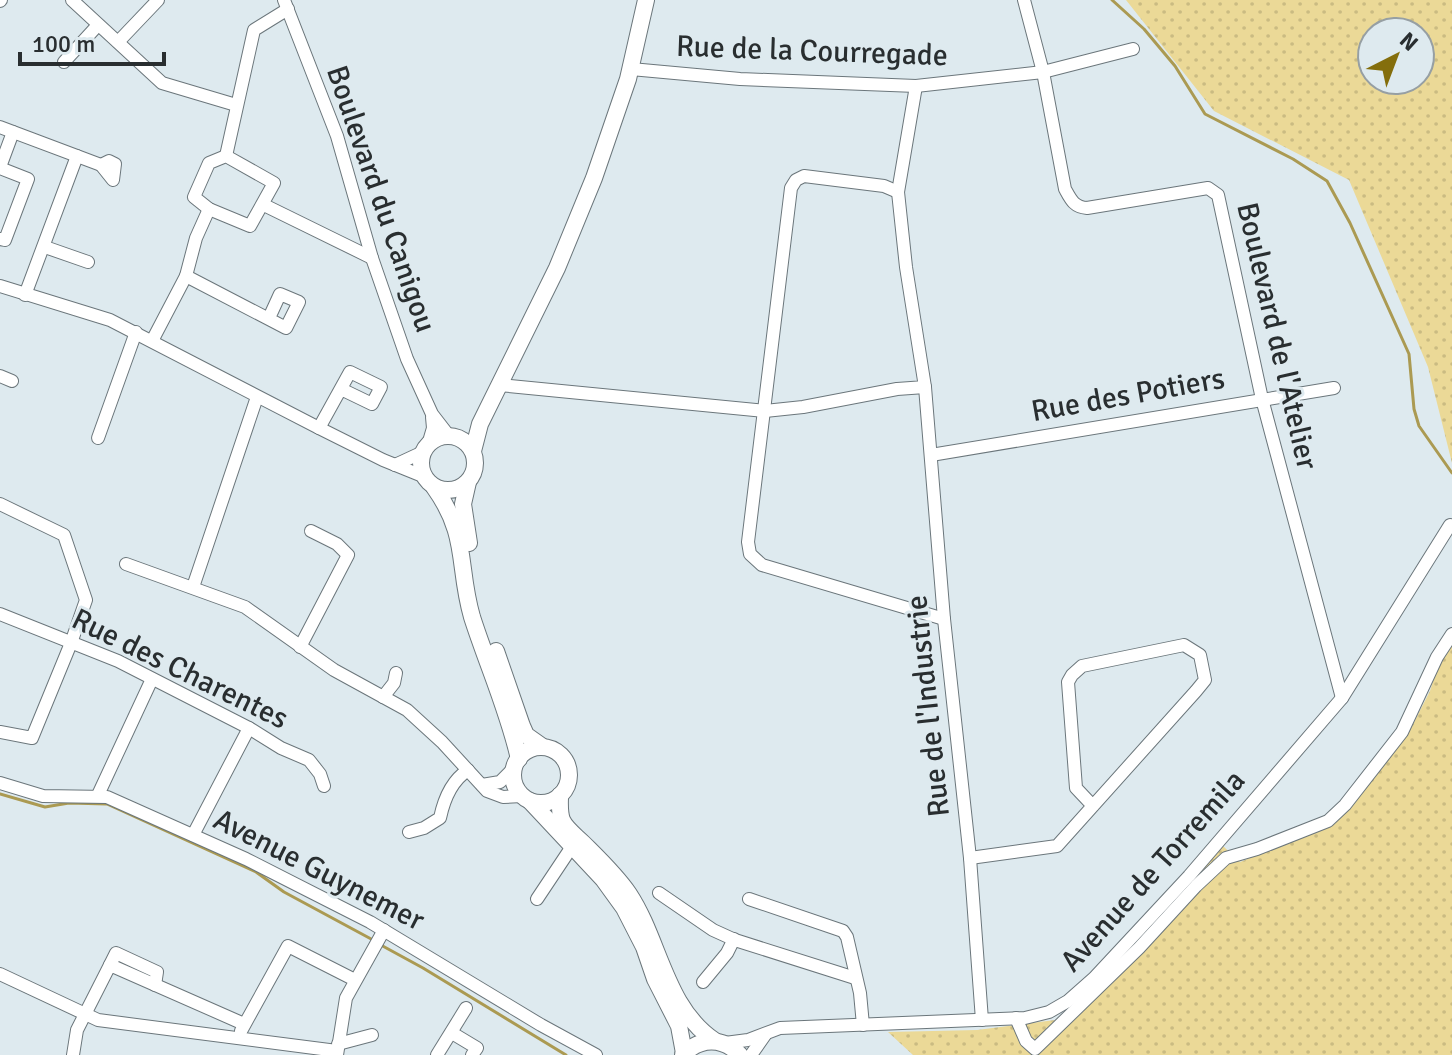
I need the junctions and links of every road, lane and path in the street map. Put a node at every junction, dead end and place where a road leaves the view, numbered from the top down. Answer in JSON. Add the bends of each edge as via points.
{"nodes":[{"id":1,"x":72,"y":0,"type":"edge"},
{"id":2,"x":158,"y":0,"type":"edge"},
{"id":3,"x":646,"y":0,"type":"edge"},
{"id":4,"x":1024,"y":0,"type":"edge"},
{"id":5,"x":286,"y":5,"type":"edge"},
{"id":6,"x":98,"y":25,"type":"junction"},
{"id":7,"x":118,"y":42,"type":"junction"},
{"id":8,"x":1133,"y":49,"type":"dead end"},
{"id":9,"x":64,"y":62,"type":"dead end"},
{"id":10,"x":631,"y":69,"type":"junction"},
{"id":11,"x":1043,"y":72,"type":"junction"},
{"id":12,"x":916,"y":86,"type":"junction"},
{"id":13,"x":236,"y":105,"type":"junction"},
{"id":14,"x":0,"y":127,"type":"edge"},
{"id":15,"x":13,"y":132,"type":"junction"},
{"id":16,"x":77,"y":156,"type":"junction"},
{"id":17,"x":226,"y":156,"type":"junction"},
{"id":18,"x":101,"y":165,"type":"dead end"},
{"id":19,"x":0,"y":167,"type":"edge"},
{"id":20,"x":898,"y":192,"type":"junction"},
{"id":21,"x":264,"y":205,"type":"junction"},
{"id":22,"x":209,"y":209,"type":"junction"},
{"id":23,"x":0,"y":239,"type":"edge"},
{"id":24,"x":45,"y":247,"type":"junction"},
{"id":25,"x":372,"y":258,"type":"junction"},
{"id":26,"x":88,"y":262,"type":"dead end"},
{"id":27,"x":186,"y":276,"type":"junction"},
{"id":28,"x":2,"y":287,"type":"edge"},
{"id":29,"x":25,"y":295,"type":"junction"},
{"id":30,"x":0,"y":302,"type":"edge"},
{"id":31,"x":269,"y":318,"type":"dead end"},
{"id":32,"x":136,"y":332,"type":"junction"},
{"id":33,"x":152,"y":341,"type":"junction"},
{"id":34,"x":499,"y":385,"type":"junction"},
{"id":35,"x":925,"y":387,"type":"junction"},
{"id":36,"x":1334,"y":388,"type":"dead end"},
{"id":37,"x":341,"y":389,"type":"dead end"},
{"id":38,"x":257,"y":397,"type":"junction"},
{"id":39,"x":1262,"y":399,"type":"junction"},
{"id":40,"x":765,"y":411,"type":"junction"},
{"id":41,"x":432,"y":414,"type":"junction"},
{"id":42,"x":480,"y":424,"type":"junction"},
{"id":43,"x":319,"y":428,"type":"junction"},
{"id":44,"x":453,"y":437,"type":"junction"},
{"id":45,"x":98,"y":438,"type":"dead end"},
{"id":46,"x":425,"y":449,"type":"junction"},
{"id":47,"x":473,"y":451,"type":"junction"},
{"id":48,"x":931,"y":455,"type":"junction"},
{"id":49,"x":395,"y":465,"type":"junction"},
{"id":50,"x":429,"y":482,"type":"junction"},
{"id":51,"x":468,"y":482,"type":"junction"},
{"id":52,"x":0,"y":504,"type":"edge"},
{"id":53,"x":1450,"y":525,"type":"edge"},
{"id":54,"x":311,"y":531,"type":"dead end"},
{"id":55,"x":126,"y":564,"type":"dead end"},
{"id":56,"x":193,"y":587,"type":"junction"},
{"id":57,"x":0,"y":614,"type":"edge"},
{"id":58,"x":944,"y":619,"type":"junction"},
{"id":59,"x":1452,"y":634,"type":"edge"},
{"id":60,"x":71,"y":643,"type":"junction"},
{"id":61,"x":300,"y":647,"type":"junction"},
{"id":62,"x":396,"y":673,"type":"dead end"},
{"id":63,"x":152,"y":679,"type":"junction"},
{"id":64,"x":383,"y":697,"type":"junction"},
{"id":65,"x":1342,"y":698,"type":"junction"},
{"id":66,"x":249,"y":728,"type":"junction"},
{"id":67,"x":0,"y":732,"type":"edge"},
{"id":68,"x":543,"y":747,"type":"junction"},
{"id":69,"x":517,"y":763,"type":"junction"},
{"id":70,"x":468,"y":770,"type":"junction"},
{"id":71,"x":0,"y":783,"type":"edge"},
{"id":72,"x":482,"y":785,"type":"junction"},
{"id":73,"x":324,"y":786,"type":"dead end"},
{"id":74,"x":98,"y":795,"type":"junction"},
{"id":75,"x":560,"y":795,"type":"junction"},
{"id":76,"x":526,"y":798,"type":"junction"},
{"id":77,"x":1093,"y":806,"type":"junction"},
{"id":78,"x":409,"y":832,"type":"dead end"},
{"id":79,"x":193,"y":835,"type":"junction"},
{"id":80,"x":571,"y":848,"type":"junction"},
{"id":81,"x":970,"y":858,"type":"junction"},
{"id":82,"x":659,"y":893,"type":"dead end"},
{"id":83,"x":537,"y":899,"type":"dead end"},
{"id":84,"x":749,"y":899,"type":"dead end"},
{"id":85,"x":379,"y":938,"type":"junction"},
{"id":86,"x":734,"y":939,"type":"junction"},
{"id":87,"x":0,"y":974,"type":"edge"},
{"id":88,"x":855,"y":978,"type":"junction"},
{"id":89,"x":355,"y":980,"type":"junction"},
{"id":90,"x":723,"y":983,"type":"dead end"},
{"id":91,"x":466,"y":1008,"type":"dead end"},
{"id":92,"x":86,"y":1013,"type":"junction"},
{"id":93,"x":1016,"y":1018,"type":"junction"},
{"id":94,"x":982,"y":1020,"type":"junction"},
{"id":95,"x":244,"y":1024,"type":"junction"},
{"id":96,"x":863,"y":1025,"type":"junction"},
{"id":97,"x":767,"y":1032,"type":"junction"},
{"id":98,"x":452,"y":1033,"type":"junction"},
{"id":99,"x":372,"y":1035,"type":"dead end"},
{"id":100,"x":237,"y":1037,"type":"junction"},
{"id":101,"x":720,"y":1042,"type":"junction"},
{"id":102,"x":337,"y":1050,"type":"edge"},
{"id":103,"x":479,"y":1053,"type":"edge"},
{"id":104,"x":683,"y":1054,"type":"edge"},
{"id":105,"x":73,"y":1055,"type":"edge"},
{"id":106,"x":437,"y":1055,"type":"edge"},
{"id":107,"x":596,"y":1055,"type":"edge"},
{"id":108,"x":740,"y":1055,"type":"edge"},
{"id":109,"x":751,"y":1055,"type":"edge"}],
"edges":[{"from":1,"to":6,"type":"street"},
{"from":2,"to":7,"type":"street"},
{"from":3,"to":10,"type":"main road"},
{"from":4,"to":11,"type":"street","name":"Boulevard de l'Atelier"},
{"from":5,"to":13,"type":"street","via":[[254,30]]},
{"from":5,"to":25,"type":"street","name":"Boulevard du Canigou","via":[[337,136]]},
{"from":6,"to":7,"type":"street"},
{"from":6,"to":9,"type":"street"},
{"from":7,"to":13,"type":"street","via":[[162,83]]},
{"from":8,"to":11,"type":"street","name":"Rue de la Courregade"},
{"from":10,"to":12,"type":"street","name":"Rue de la Courregade"},
{"from":10,"to":34,"type":"main road","via":[[577,221]]},
{"from":11,"to":12,"type":"street","name":"Rue de la Courregade"},
{"from":11,"to":39,"type":"street","name":"Boulevard de l'Atelier","via":[[1065,189],[1078,208],[1208,188],[1218,195]]},
{"from":12,"to":20,"type":"street","name":"Rue de l'Industrie"},
{"from":13,"to":17,"type":"street"},
{"from":14,"to":15,"type":"street"},
{"from":15,"to":16,"type":"street"},
{"from":15,"to":19,"type":"street"},
{"from":16,"to":18,"type":"street"},
{"from":16,"to":24,"type":"street"},
{"from":17,"to":21,"type":"street","via":[[274,183]]},
{"from":17,"to":22,"type":"street","via":[[209,163],[194,197]]},
{"from":19,"to":23,"type":"street","via":[[28,179],[5,240]]},
{"from":20,"to":35,"type":"street","name":"Rue de l'Industrie"},
{"from":20,"to":40,"type":"street","via":[[804,176],[791,188]]},
{"from":21,"to":22,"type":"street","via":[[250,226]]},
{"from":21,"to":25,"type":"street"},
{"from":22,"to":27,"type":"street"},
{"from":24,"to":26,"type":"street"},
{"from":24,"to":29,"type":"street"},
{"from":25,"to":41,"type":"street","name":"Boulevard du Canigou"},
{"from":27,"to":31,"type":"street"},
{"from":27,"to":33,"type":"street"},
{"from":28,"to":29,"type":"street"},
{"from":28,"to":30,"type":"street"},
{"from":29,"to":32,"type":"street"},
{"from":32,"to":33,"type":"street"},
{"from":32,"to":45,"type":"street"},
{"from":33,"to":38,"type":"street"},
{"from":34,"to":40,"type":"street"},
{"from":34,"to":42,"type":"main road"},
{"from":35,"to":40,"type":"street"},
{"from":35,"to":48,"type":"street","name":"Rue de l'Industrie"},
{"from":36,"to":39,"type":"street","name":"Rue des Potiers"},
{"from":37,"to":43,"type":"street"},
{"from":38,"to":43,"type":"street"},
{"from":38,"to":56,"type":"street"},
{"from":39,"to":48,"type":"street","name":"Rue des Potiers"},
{"from":39,"to":65,"type":"street","name":"Boulevard de l'Atelier"},
{"from":40,"to":58,"type":"street","via":[[750,554],[762,565]]},
{"from":41,"to":44,"type":"street","name":"Boulevard du Canigou"},
{"from":41,"to":46,"type":"street"},
{"from":42,"to":44,"type":"main road"},
{"from":42,"to":47,"type":"main road"},
{"from":43,"to":49,"type":"street"},
{"from":44,"to":46,"type":"main road","via":[[441,437]]},
{"from":44,"to":47,"type":"main road"},
{"from":46,"to":49,"type":"street"},
{"from":46,"to":50,"type":"main road","via":[[421,461]]},
{"from":47,"to":51,"type":"main road","via":[[475,466]]},
{"from":48,"to":58,"type":"street","name":"Rue de l'Industrie"},
{"from":49,"to":50,"type":"street"},
{"from":50,"to":51,"type":"main road","via":[[452,491]]},
{"from":50,"to":69,"type":"main road","via":[[458,531],[471,613]]},
{"from":51,"to":68,"type":"main road","via":[[463,504],[476,593],[522,726]]},
{"from":52,"to":60,"type":"street","via":[[64,535],[86,600]]},
{"from":53,"to":65,"type":"street","name":"Avenue de Torremila"},
{"from":54,"to":61,"type":"street","via":[[348,555]]},
{"from":55,"to":56,"type":"street"},
{"from":56,"to":61,"type":"street","via":[[245,607]]},
{"from":57,"to":60,"type":"street","name":"Rue des Charentes"},
{"from":58,"to":81,"type":"street","name":"Rue de l'Industrie"},
{"from":59,"to":93,"type":"street","via":[[1402,732],[1328,821],[1226,858],[1035,1049]]},
{"from":60,"to":63,"type":"street","name":"Rue des Charentes"},
{"from":60,"to":67,"type":"street","via":[[32,738]]},
{"from":61,"to":64,"type":"street"},
{"from":62,"to":64,"type":"street"},
{"from":63,"to":66,"type":"street","name":"Rue des Charentes"},
{"from":63,"to":74,"type":"street"},
{"from":64,"to":70,"type":"street","via":[[407,710]]},
{"from":65,"to":93,"type":"street","name":"Avenue de Torremila","via":[[1094,978],[1049,1012]]},
{"from":66,"to":73,"type":"street","name":"Rue des Charentes","via":[[309,760]]},
{"from":66,"to":79,"type":"street"},
{"from":68,"to":69,"type":"main road","via":[[527,751]]},
{"from":68,"to":75,"type":"main road","via":[[558,753],[567,765],[569,777]]},
{"from":69,"to":72,"type":"street","via":[[500,782]]},
{"from":69,"to":76,"type":"main road","via":[[514,780]]},
{"from":70,"to":72,"type":"street"},
{"from":70,"to":78,"type":"street","via":[[443,800],[440,818]]},
{"from":71,"to":74,"type":"street","name":"Avenue Guynemer","via":[[43,796]]},
{"from":72,"to":76,"type":"street","via":[[494,795]]},
{"from":74,"to":79,"type":"street","name":"Avenue Guynemer"},
{"from":75,"to":76,"type":"main road","via":[[543,803]]},
{"from":75,"to":101,"type":"main road","via":[[565,824],[625,888],[687,1017]]},
{"from":76,"to":80,"type":"main road"},
{"from":77,"to":77,"type":"street","via":[[1205,680],[1200,655],[1184,645],[1082,666],[1072,675],[1068,682],[1076,788]]},
{"from":77,"to":81,"type":"street","via":[[1057,846]]},
{"from":79,"to":85,"type":"street","name":"Avenue Guynemer","via":[[246,859]]},
{"from":80,"to":83,"type":"street"},
{"from":80,"to":104,"type":"main road","via":[[603,879],[635,927],[679,1026]]},
{"from":81,"to":94,"type":"street","name":"Rue de l'Industrie"},
{"from":82,"to":86,"type":"street"},
{"from":84,"to":88,"type":"street","via":[[843,931]]},
{"from":85,"to":89,"type":"street"},
{"from":85,"to":107,"type":"street","name":"Avenue Guynemer"},
{"from":86,"to":88,"type":"street"},
{"from":86,"to":90,"type":"street","via":[[707,978]]},
{"from":87,"to":92,"type":"street"},
{"from":88,"to":96,"type":"street"},
{"from":89,"to":95,"type":"street","via":[[288,946]]},
{"from":89,"to":102,"type":"street","via":[[346,998]]},
{"from":91,"to":98,"type":"street"},
{"from":92,"to":95,"type":"street","via":[[110,965]]},
{"from":92,"to":100,"type":"street","via":[[98,1020]]},
{"from":92,"to":105,"type":"street"},
{"from":93,"to":94,"type":"street","name":"Avenue de Torremila"},
{"from":94,"to":96,"type":"street","name":"Avenue de Torremila"},
{"from":95,"to":100,"type":"street"},
{"from":96,"to":97,"type":"street","name":"Avenue de Torremila"},
{"from":97,"to":101,"type":"street","name":"Avenue de Torremila"},
{"from":97,"to":109,"type":"street"},
{"from":98,"to":103,"type":"street"},
{"from":98,"to":106,"type":"street"},
{"from":99,"to":102,"type":"street"},
{"from":100,"to":102,"type":"street"},
{"from":101,"to":104,"type":"main road","via":[[703,1041]]},
{"from":101,"to":108,"type":"main road"}]}
